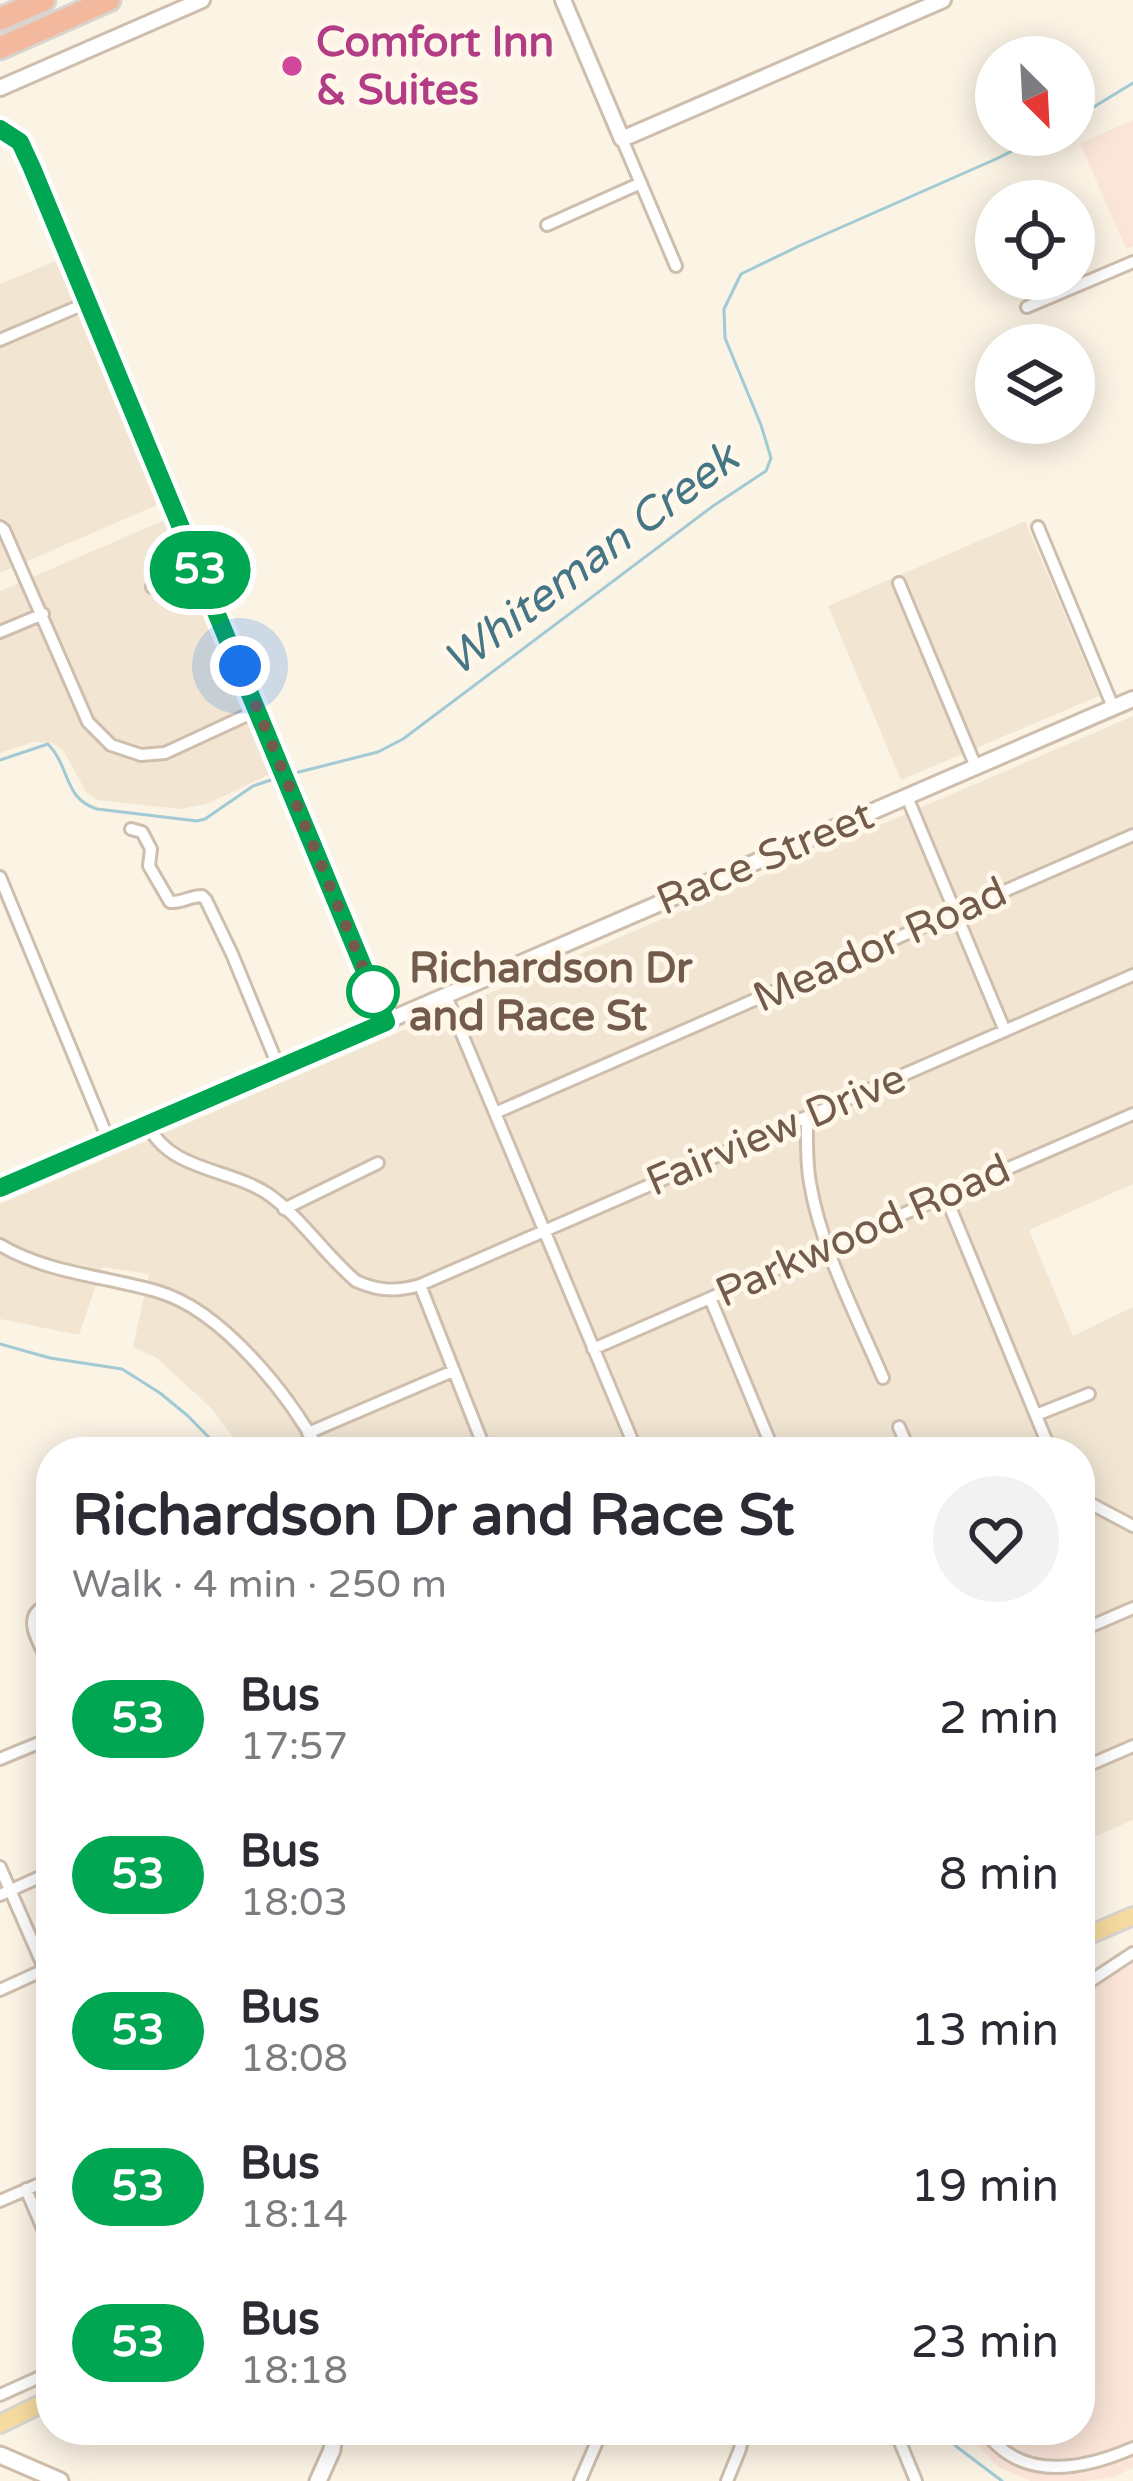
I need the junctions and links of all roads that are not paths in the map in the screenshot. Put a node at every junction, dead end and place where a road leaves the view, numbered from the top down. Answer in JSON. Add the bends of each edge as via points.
{"nodes":[{"id":1,"x":44,"y":0,"type":"edge"},
{"id":2,"x":109,"y":0,"type":"edge"},
{"id":3,"x":202,"y":0,"type":"edge"},
{"id":4,"x":563,"y":0,"type":"edge"},
{"id":5,"x":943,"y":0,"type":"edge"},
{"id":6,"x":0,"y":19,"type":"edge"},
{"id":7,"x":0,"y":48,"type":"edge"},
{"id":8,"x":0,"y":88,"type":"edge"},
{"id":9,"x":0,"y":129,"type":"edge"},
{"id":10,"x":15,"y":136,"type":"junction"},
{"id":11,"x":622,"y":139,"type":"junction"},
{"id":12,"x":0,"y":144,"type":"edge"},
{"id":13,"x":641,"y":183,"type":"junction"},
{"id":14,"x":548,"y":225,"type":"dead end"},
{"id":15,"x":1133,"y":262,"type":"edge"},
{"id":16,"x":676,"y":266,"type":"dead end"},
{"id":17,"x":88,"y":302,"type":"junction"},
{"id":18,"x":1027,"y":307,"type":"dead end"},
{"id":19,"x":0,"y":340,"type":"edge"},
{"id":20,"x":0,"y":526,"type":"edge"},
{"id":21,"x":1038,"y":526,"type":"dead end"},
{"id":22,"x":199,"y":567,"type":"junction"},
{"id":23,"x":899,"y":583,"type":"dead end"},
{"id":24,"x":152,"y":587,"type":"dead end"},
{"id":25,"x":43,"y":614,"type":"junction"},
{"id":26,"x":0,"y":632,"type":"edge"},
{"id":27,"x":1133,"y":699,"type":"edge"},
{"id":28,"x":1113,"y":707,"type":"junction"},
{"id":29,"x":258,"y":710,"type":"junction"},
{"id":30,"x":976,"y":767,"type":"junction"},
{"id":31,"x":908,"y":796,"type":"junction"},
{"id":32,"x":131,"y":830,"type":"dead end"},
{"id":33,"x":1133,"y":835,"type":"edge"},
{"id":34,"x":0,"y":877,"type":"edge"},
{"id":35,"x":956,"y":911,"type":"junction"},
{"id":36,"x":1133,"y":975,"type":"edge"},
{"id":37,"x":446,"y":996,"type":"junction"},
{"id":38,"x":386,"y":1022,"type":"junction"},
{"id":39,"x":1005,"y":1030,"type":"junction"},
{"id":40,"x":279,"y":1068,"type":"junction"},
{"id":41,"x":495,"y":1113,"type":"junction"},
{"id":42,"x":1133,"y":1114,"type":"edge"},
{"id":43,"x":808,"y":1117,"type":"junction"},
{"id":44,"x":148,"y":1125,"type":"junction"},
{"id":45,"x":110,"y":1141,"type":"junction"},
{"id":46,"x":378,"y":1163,"type":"dead end"},
{"id":47,"x":0,"y":1188,"type":"edge"},
{"id":48,"x":945,"y":1195,"type":"junction"},
{"id":49,"x":284,"y":1208,"type":"junction"},
{"id":50,"x":544,"y":1230,"type":"junction"},
{"id":51,"x":0,"y":1245,"type":"edge"},
{"id":52,"x":828,"y":1246,"type":"junction"},
{"id":53,"x":420,"y":1285,"type":"junction"},
{"id":54,"x":710,"y":1298,"type":"junction"},
{"id":55,"x":593,"y":1348,"type":"junction"},
{"id":56,"x":453,"y":1371,"type":"junction"},
{"id":57,"x":883,"y":1378,"type":"dead end"},
{"id":58,"x":1089,"y":1394,"type":"dead end"},
{"id":59,"x":1036,"y":1415,"type":"junction"},
{"id":60,"x":899,"y":1426,"type":"dead end"},
{"id":61,"x":308,"y":1433,"type":"junction"},
{"id":62,"x":311,"y":1437,"type":"edge"},
{"id":63,"x":480,"y":1437,"type":"edge"},
{"id":64,"x":631,"y":1437,"type":"edge"},
{"id":65,"x":768,"y":1437,"type":"edge"},
{"id":66,"x":904,"y":1437,"type":"edge"},
{"id":67,"x":1046,"y":1437,"type":"edge"},
{"id":68,"x":1095,"y":1506,"type":"edge"},
{"id":69,"x":1133,"y":1526,"type":"edge"},
{"id":70,"x":1133,"y":1608,"type":"edge"},
{"id":71,"x":1095,"y":1624,"type":"edge"},
{"id":72,"x":36,"y":1744,"type":"edge"},
{"id":73,"x":1133,"y":1747,"type":"edge"},
{"id":74,"x":0,"y":1759,"type":"edge"},
{"id":75,"x":1095,"y":1763,"type":"edge"},
{"id":76,"x":0,"y":1867,"type":"edge"},
{"id":77,"x":36,"y":1879,"type":"edge"},
{"id":78,"x":5,"y":1892,"type":"edge"},
{"id":79,"x":1133,"y":1916,"type":"edge"},
{"id":80,"x":1095,"y":1932,"type":"edge"},
{"id":81,"x":36,"y":1948,"type":"edge"},
{"id":82,"x":1133,"y":1953,"type":"edge"},
{"id":83,"x":36,"y":1974,"type":"edge"},
{"id":84,"x":1095,"y":1978,"type":"edge"},
{"id":85,"x":0,"y":1990,"type":"edge"},
{"id":86,"x":36,"y":2185,"type":"edge"},
{"id":87,"x":26,"y":2189,"type":"junction"},
{"id":88,"x":0,"y":2201,"type":"edge"},
{"id":89,"x":36,"y":2213,"type":"edge"},
{"id":90,"x":36,"y":2379,"type":"edge"},
{"id":91,"x":0,"y":2395,"type":"edge"},
{"id":92,"x":36,"y":2406,"type":"edge"},
{"id":93,"x":7,"y":2420,"type":"edge"},
{"id":94,"x":332,"y":2445,"type":"edge"},
{"id":95,"x":596,"y":2445,"type":"edge"},
{"id":96,"x":741,"y":2445,"type":"edge"},
{"id":97,"x":901,"y":2445,"type":"edge"},
{"id":98,"x":995,"y":2445,"type":"edge"},
{"id":99,"x":1133,"y":2448,"type":"edge"},
{"id":100,"x":0,"y":2455,"type":"edge"},
{"id":101,"x":60,"y":2481,"type":"edge"},
{"id":102,"x":318,"y":2481,"type":"edge"},
{"id":103,"x":580,"y":2481,"type":"edge"},
{"id":104,"x":727,"y":2481,"type":"edge"},
{"id":105,"x":916,"y":2481,"type":"edge"}],
"edges":[{"from":1,"to":6,"type":"highway"},
{"from":2,"to":7,"type":"highway"},
{"from":3,"to":8,"type":"street"},
{"from":4,"to":11,"type":"street"},
{"from":5,"to":11,"type":"street"},
{"from":9,"to":10,"type":"street"},
{"from":10,"to":12,"type":"street"},
{"from":10,"to":17,"type":"street"},
{"from":11,"to":13,"type":"street"},
{"from":13,"to":14,"type":"street"},
{"from":13,"to":16,"type":"street"},
{"from":15,"to":18,"type":"street"},
{"from":17,"to":19,"type":"street"},
{"from":17,"to":22,"type":"street"},
{"from":20,"to":25,"type":"street"},
{"from":21,"to":28,"type":"street"},
{"from":22,"to":24,"type":"street"},
{"from":22,"to":29,"type":"street"},
{"from":23,"to":30,"type":"street"},
{"from":25,"to":26,"type":"street"},
{"from":25,"to":29,"type":"street","via":[[88,722],[123,751],[165,752]]},
{"from":27,"to":28,"type":"street","name":"Race Street"},
{"from":28,"to":30,"type":"street","name":"Race Street"},
{"from":29,"to":38,"type":"street"},
{"from":30,"to":31,"type":"street","name":"Race Street"},
{"from":31,"to":35,"type":"street"},
{"from":31,"to":37,"type":"street","name":"Race Street"},
{"from":32,"to":40,"type":"street","via":[[142,832],[149,866],[170,902],[206,900]]},
{"from":33,"to":35,"type":"street","name":"Meador Road"},
{"from":34,"to":45,"type":"street"},
{"from":35,"to":39,"type":"street"},
{"from":35,"to":41,"type":"street","name":"Meador Road"},
{"from":36,"to":39,"type":"street","name":"Fairview Drive"},
{"from":37,"to":38,"type":"street","name":"Race Street"},
{"from":37,"to":41,"type":"street"},
{"from":38,"to":40,"type":"street","name":"Race Street"},
{"from":39,"to":43,"type":"street","name":"Fairview Drive"},
{"from":40,"to":44,"type":"street","name":"Race Street"},
{"from":41,"to":50,"type":"street"},
{"from":42,"to":48,"type":"street","name":"Parkwood Road"},
{"from":43,"to":50,"type":"street","name":"Fairview Drive"},
{"from":43,"to":52,"type":"street","via":[[808,1178]]},
{"from":44,"to":45,"type":"street","name":"Race Street"},
{"from":44,"to":49,"type":"street","via":[[171,1154],[248,1184]]},
{"from":45,"to":47,"type":"street","name":"Race Street"},
{"from":46,"to":49,"type":"street"},
{"from":48,"to":52,"type":"street","name":"Parkwood Road"},
{"from":48,"to":59,"type":"street"},
{"from":49,"to":53,"type":"street","via":[[356,1281],[395,1291]]},
{"from":50,"to":53,"type":"street","name":"Fairview Drive"},
{"from":50,"to":55,"type":"street"},
{"from":51,"to":61,"type":"street","via":[[191,1305],[270,1380]]},
{"from":52,"to":54,"type":"street","name":"Parkwood Road"},
{"from":52,"to":57,"type":"street"},
{"from":53,"to":56,"type":"street"},
{"from":54,"to":55,"type":"street","name":"Parkwood Road"},
{"from":54,"to":65,"type":"street"},
{"from":55,"to":64,"type":"street"},
{"from":56,"to":61,"type":"street"},
{"from":56,"to":63,"type":"street"},
{"from":58,"to":59,"type":"street"},
{"from":59,"to":67,"type":"street"},
{"from":60,"to":66,"type":"street"},
{"from":61,"to":62,"type":"street"},
{"from":68,"to":69,"type":"street"},
{"from":70,"to":71,"type":"street"},
{"from":72,"to":74,"type":"street"},
{"from":73,"to":75,"type":"street"},
{"from":76,"to":78,"type":"street"},
{"from":77,"to":78,"type":"street"},
{"from":78,"to":81,"type":"street"},
{"from":79,"to":80,"type":"main road"},
{"from":82,"to":84,"type":"street"},
{"from":83,"to":85,"type":"street"},
{"from":86,"to":87,"type":"street"},
{"from":87,"to":88,"type":"street"},
{"from":87,"to":89,"type":"street"},
{"from":90,"to":91,"type":"street"},
{"from":92,"to":93,"type":"main road"},
{"from":94,"to":102,"type":"main road"},
{"from":95,"to":103,"type":"street"},
{"from":96,"to":104,"type":"street"},
{"from":97,"to":105,"type":"street"},
{"from":98,"to":99,"type":"street","via":[[1012,2462],[1058,2474]]},
{"from":100,"to":101,"type":"main road"}]}
